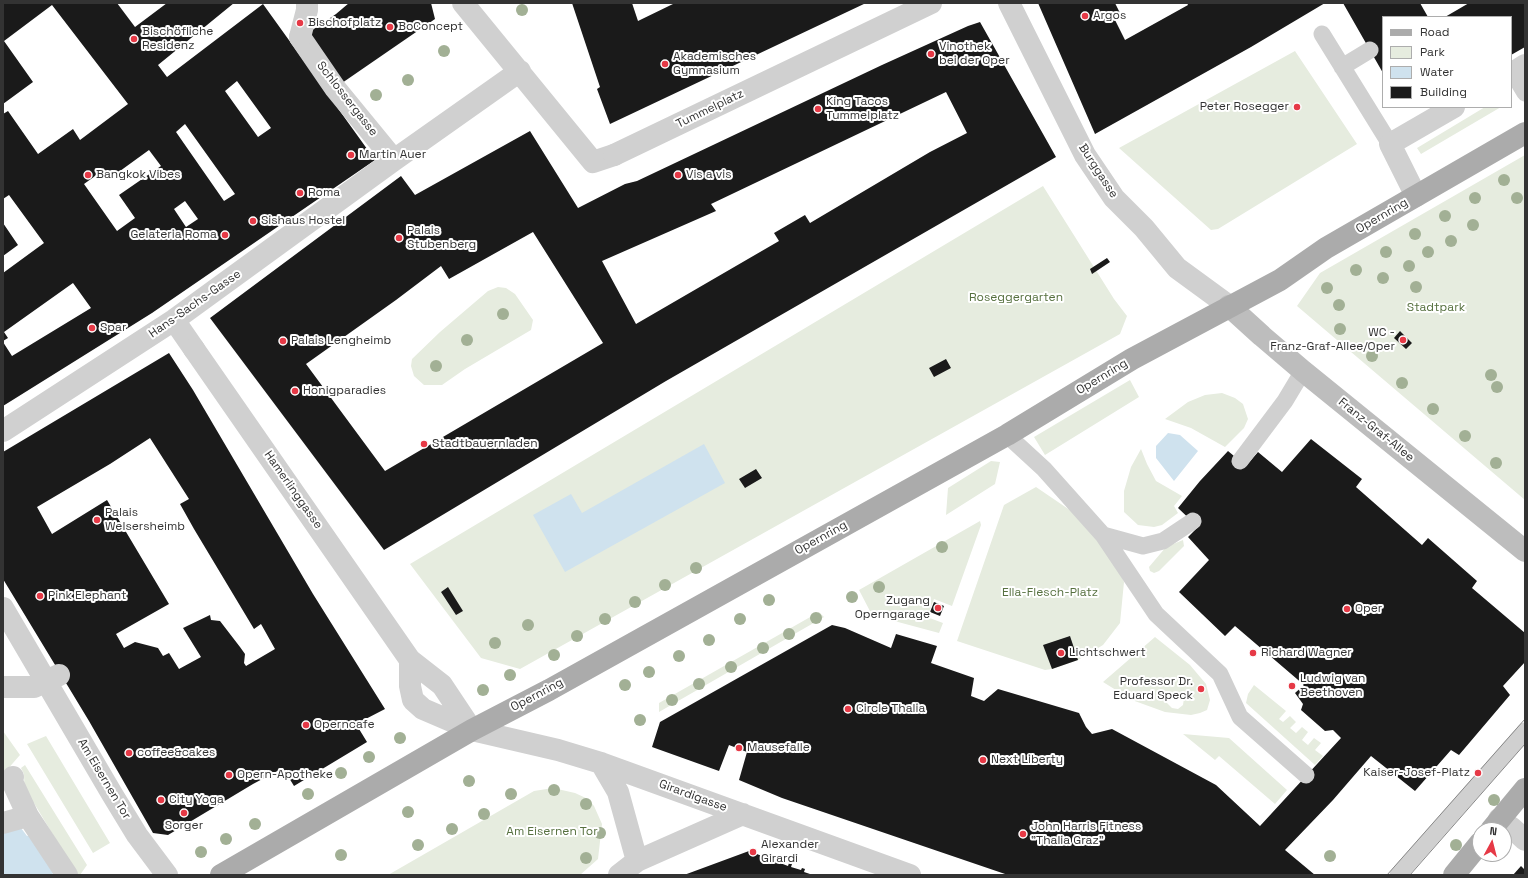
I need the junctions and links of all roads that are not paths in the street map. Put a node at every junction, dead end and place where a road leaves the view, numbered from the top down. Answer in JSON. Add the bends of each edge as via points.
{"nodes":[{"id":1,"x":307,"y":3,"type":"edge"},
{"id":2,"x":463,"y":3,"type":"edge"},
{"id":3,"x":931,"y":3,"type":"edge"},
{"id":4,"x":1008,"y":3,"type":"edge"},
{"id":5,"x":1322,"y":34,"type":"dead end"},
{"id":6,"x":1370,"y":50,"type":"dead end"},
{"id":7,"x":1342,"y":67,"type":"junction"},
{"id":8,"x":520,"y":71,"type":"junction"},
{"id":9,"x":1516,"y":71,"type":"edge"},
{"id":10,"x":1525,"y":94,"type":"edge"},
{"id":11,"x":1452,"y":108,"type":"edge"},
{"id":12,"x":1525,"y":133,"type":"edge"},
{"id":13,"x":1390,"y":144,"type":"junction"},
{"id":14,"x":388,"y":165,"type":"junction"},
{"id":15,"x":1416,"y":196,"type":"junction"},
{"id":16,"x":1229,"y":306,"type":"junction"},
{"id":17,"x":174,"y":320,"type":"junction"},
{"id":18,"x":1303,"y":371,"type":"junction"},
{"id":19,"x":3,"y":431,"type":"edge"},
{"id":20,"x":1007,"y":435,"type":"junction"},
{"id":21,"x":1240,"y":461,"type":"dead end"},
{"id":22,"x":1193,"y":521,"type":"dead end"},
{"id":23,"x":1103,"y":535,"type":"junction"},
{"id":24,"x":1525,"y":551,"type":"edge"},
{"id":25,"x":3,"y":608,"type":"edge"},
{"id":26,"x":410,"y":660,"type":"junction"},
{"id":27,"x":53,"y":678,"type":"junction"},
{"id":28,"x":3,"y":687,"type":"edge"},
{"id":29,"x":472,"y":730,"type":"junction"},
{"id":30,"x":1525,"y":731,"type":"edge"},
{"id":31,"x":601,"y":763,"type":"junction"},
{"id":32,"x":1306,"y":775,"type":"dead end"},
{"id":33,"x":9,"y":778,"type":"edge"},
{"id":34,"x":1525,"y":789,"type":"edge"},
{"id":35,"x":743,"y":814,"type":"junction"},
{"id":36,"x":28,"y":816,"type":"junction"},
{"id":37,"x":1498,"y":822,"type":"edge"},
{"id":38,"x":3,"y":823,"type":"edge"},
{"id":39,"x":1512,"y":828,"type":"edge"},
{"id":40,"x":1525,"y":840,"type":"edge"},
{"id":41,"x":1472,"y":853,"type":"edge"},
{"id":42,"x":637,"y":861,"type":"junction"},
{"id":43,"x":67,"y":875,"type":"edge"},
{"id":44,"x":167,"y":875,"type":"edge"},
{"id":45,"x":221,"y":875,"type":"edge"},
{"id":46,"x":619,"y":875,"type":"edge"},
{"id":47,"x":910,"y":875,"type":"edge"},
{"id":48,"x":1398,"y":875,"type":"edge"},
{"id":49,"x":1454,"y":875,"type":"edge"}],
"edges":[{"from":1,"to":14,"type":"street","name":"Schlossergasse","via":[[300,37]]},
{"from":2,"to":8,"type":"street","name":"Tummelplatz"},
{"from":3,"to":8,"type":"street","name":"Tummelplatz","via":[[614,155],[593,162]]},
{"from":4,"to":16,"type":"street","name":"Burggasse","via":[[1085,154],[1114,198],[1144,228],[1177,268]]},
{"from":5,"to":7,"type":"lane","name":"Opernring"},
{"from":6,"to":7,"type":"lane"},
{"from":7,"to":13,"type":"lane","name":"Opernring"},
{"from":8,"to":14,"type":"street"},
{"from":9,"to":10,"type":"lane"},
{"from":11,"to":13,"type":"street"},
{"from":12,"to":15,"type":"main road","name":"Opernring"},
{"from":13,"to":15,"type":"street","name":"Opernring"},
{"from":14,"to":17,"type":"street","name":"Hans-Sachs-Gasse"},
{"from":15,"to":16,"type":"main road","name":"Opernring","via":[[1326,248],[1280,280]]},
{"from":16,"to":18,"type":"main road","name":"Franz-Graf-Allee"},
{"from":16,"to":20,"type":"main road","name":"Opernring","via":[[1132,359]]},
{"from":17,"to":19,"type":"street","name":"Hans-Sachs-Gasse"},
{"from":17,"to":26,"type":"street","name":"Hamerlinggasse"},
{"from":18,"to":21,"type":"lane","via":[[1285,401]]},
{"from":18,"to":24,"type":"main road","name":"Franz-Graf-Allee"},
{"from":20,"to":23,"type":"lane","via":[[1044,469]]},
{"from":20,"to":29,"type":"main road","name":"Opernring","via":[[549,690]]},
{"from":22,"to":23,"type":"lane","via":[[1163,541],[1143,546]]},
{"from":23,"to":32,"type":"lane","via":[[1156,614],[1220,674],[1240,717]]},
{"from":25,"to":27,"type":"street","name":"Am Eisernen Tor"},
{"from":26,"to":29,"type":"street","name":"Hamerlinggasse","via":[[442,685]]},
{"from":26,"to":29,"type":"street","via":[[413,700],[423,709]]},
{"from":27,"to":28,"type":"street","via":[[34,687]]},
{"from":27,"to":44,"type":"street","name":"Am Eisernen Tor","via":[[138,835]]},
{"from":29,"to":31,"type":"street","name":"Girardigasse"},
{"from":29,"to":45,"type":"main road","name":"Opernring"},
{"from":30,"to":48,"type":"lane"},
{"from":31,"to":35,"type":"street","name":"Girardigasse"},
{"from":31,"to":42,"type":"street","via":[[618,792]]},
{"from":33,"to":36,"type":"street"},
{"from":34,"to":37,"type":"main road"},
{"from":35,"to":42,"type":"street"},
{"from":35,"to":47,"type":"street","name":"Girardigasse"},
{"from":36,"to":38,"type":"street"},
{"from":36,"to":43,"type":"street"},
{"from":39,"to":40,"type":"street"},
{"from":41,"to":49,"type":"main road"},
{"from":42,"to":46,"type":"street"}]}
